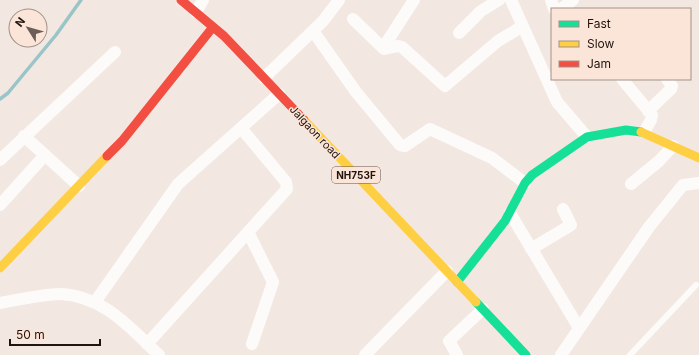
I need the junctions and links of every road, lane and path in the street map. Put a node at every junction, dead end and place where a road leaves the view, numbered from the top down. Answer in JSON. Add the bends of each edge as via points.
{"nodes":[{"id":1,"x":181,"y":0,"type":"edge"},
{"id":2,"x":203,"y":0,"type":"edge"},
{"id":3,"x":339,"y":0,"type":"edge"},
{"id":4,"x":414,"y":0,"type":"edge"},
{"id":5,"x":499,"y":0,"type":"edge"},
{"id":6,"x":511,"y":0,"type":"edge"},
{"id":7,"x":573,"y":0,"type":"edge"},
{"id":8,"x":562,"y":8,"type":"edge"},
{"id":9,"x":196,"y":12,"type":"junction"},
{"id":10,"x":354,"y":19,"type":"dead end"},
{"id":11,"x":522,"y":26,"type":"junction"},
{"id":12,"x":213,"y":27,"type":"junction"},
{"id":13,"x":313,"y":31,"type":"junction"},
{"id":14,"x":459,"y":33,"type":"dead end"},
{"id":15,"x":383,"y":48,"type":"junction"},
{"id":16,"x":114,"y":52,"type":"dead end"},
{"id":17,"x":549,"y":73,"type":"edge"},
{"id":18,"x":264,"y":78,"type":"junction"},
{"id":19,"x":623,"y":80,"type":"edge"},
{"id":20,"x":668,"y":80,"type":"edge"},
{"id":21,"x":279,"y":94,"type":"junction"},
{"id":22,"x":648,"y":111,"type":"junction"},
{"id":23,"x":241,"y":128,"type":"junction"},
{"id":24,"x":644,"y":132,"type":"junction"},
{"id":25,"x":24,"y":136,"type":"junction"},
{"id":26,"x":587,"y":137,"type":"junction"},
{"id":27,"x":673,"y":146,"type":"junction"},
{"id":28,"x":45,"y":155,"type":"junction"},
{"id":29,"x":699,"y":158,"type":"edge"},
{"id":30,"x":0,"y":160,"type":"edge"},
{"id":31,"x":699,"y":183,"type":"edge"},
{"id":32,"x":525,"y":184,"type":"junction"},
{"id":33,"x":631,"y":184,"type":"dead end"},
{"id":34,"x":78,"y":186,"type":"junction"},
{"id":35,"x":0,"y":205,"type":"edge"},
{"id":36,"x":563,"y":209,"type":"dead end"},
{"id":37,"x":510,"y":213,"type":"junction"},
{"id":38,"x":248,"y":232,"type":"junction"},
{"id":39,"x":531,"y":249,"type":"junction"},
{"id":40,"x":0,"y":268,"type":"edge"},
{"id":41,"x":447,"y":271,"type":"junction"},
{"id":42,"x":457,"y":282,"type":"junction"},
{"id":43,"x":696,"y":285,"type":"dead end"},
{"id":44,"x":95,"y":302,"type":"junction"},
{"id":45,"x":0,"y":303,"type":"edge"},
{"id":46,"x":483,"y":309,"type":"junction"},
{"id":47,"x":579,"y":328,"type":"junction"},
{"id":48,"x":146,"y":344,"type":"junction"},
{"id":49,"x":252,"y":344,"type":"dead end"},
{"id":50,"x":159,"y":355,"type":"edge"},
{"id":51,"x":365,"y":355,"type":"edge"},
{"id":52,"x":457,"y":355,"type":"edge"},
{"id":53,"x":526,"y":355,"type":"edge"},
{"id":54,"x":561,"y":355,"type":"edge"},
{"id":55,"x":630,"y":355,"type":"edge"}],
"edges":[{"from":1,"to":9,"type":"main road","name":"Jalgaon road","number":"NH753F"},
{"from":2,"to":9,"type":"street"},
{"from":3,"to":13,"type":"street"},
{"from":4,"to":15,"type":"street"},
{"from":5,"to":14,"type":"street","via":[[481,12]]},
{"from":6,"to":11,"type":"street"},
{"from":7,"to":8,"type":"street"},
{"from":9,"to":12,"type":"main road","name":"Jalgaon road","number":"NH753F"},
{"from":10,"to":15,"type":"street"},
{"from":11,"to":15,"type":"street","via":[[498,42],[445,86],[402,47],[386,50]]},
{"from":11,"to":17,"type":"street"},
{"from":12,"to":18,"type":"main road","name":"Jalgaon road","number":"NH753F"},
{"from":12,"to":34,"type":"main road","via":[[122,141]]},
{"from":13,"to":18,"type":"street"},
{"from":13,"to":32,"type":"street","via":[[356,92],[400,145],[405,146],[430,129],[492,158]]},
{"from":16,"to":25,"type":"street"},
{"from":17,"to":26,"type":"street","via":[[557,102]]},
{"from":18,"to":21,"type":"main road","name":"Jalgaon road","number":"NH753F"},
{"from":19,"to":22,"type":"street"},
{"from":20,"to":22,"type":"street","via":[[672,86]]},
{"from":21,"to":23,"type":"street"},
{"from":21,"to":41,"type":"main road","name":"Jalgaon road","number":"NH753F"},
{"from":22,"to":24,"type":"street","via":[[652,118]]},
{"from":23,"to":38,"type":"street","via":[[288,186]]},
{"from":23,"to":44,"type":"street","via":[[173,190]]},
{"from":24,"to":26,"type":"main road","via":[[626,130]]},
{"from":24,"to":27,"type":"main road"},
{"from":25,"to":28,"type":"street"},
{"from":25,"to":30,"type":"street"},
{"from":26,"to":32,"type":"main road","via":[[532,175]]},
{"from":27,"to":29,"type":"main road"},
{"from":27,"to":33,"type":"street"},
{"from":28,"to":34,"type":"street"},
{"from":28,"to":35,"type":"street"},
{"from":31,"to":47,"type":"street","via":[[683,185],[653,221]]},
{"from":32,"to":37,"type":"main road"},
{"from":34,"to":40,"type":"main road"},
{"from":36,"to":39,"type":"street","via":[[571,225]]},
{"from":37,"to":39,"type":"street"},
{"from":37,"to":42,"type":"main road"},
{"from":38,"to":48,"type":"street"},
{"from":38,"to":49,"type":"street","via":[[273,282]]},
{"from":39,"to":47,"type":"street"},
{"from":41,"to":42,"type":"main road","name":"Jalgaon road","number":"NH753F"},
{"from":41,"to":51,"type":"street"},
{"from":42,"to":46,"type":"main road","name":"Jalgaon road","number":"NH753F"},
{"from":43,"to":55,"type":"lane"},
{"from":44,"to":45,"type":"street","via":[[60,294]]},
{"from":44,"to":48,"type":"street","via":[[120,317]]},
{"from":46,"to":52,"type":"street","via":[[449,341]]},
{"from":46,"to":53,"type":"main road","name":"Jalgaon road","number":"NH753F"},
{"from":47,"to":54,"type":"street"},
{"from":48,"to":50,"type":"street"}]}
